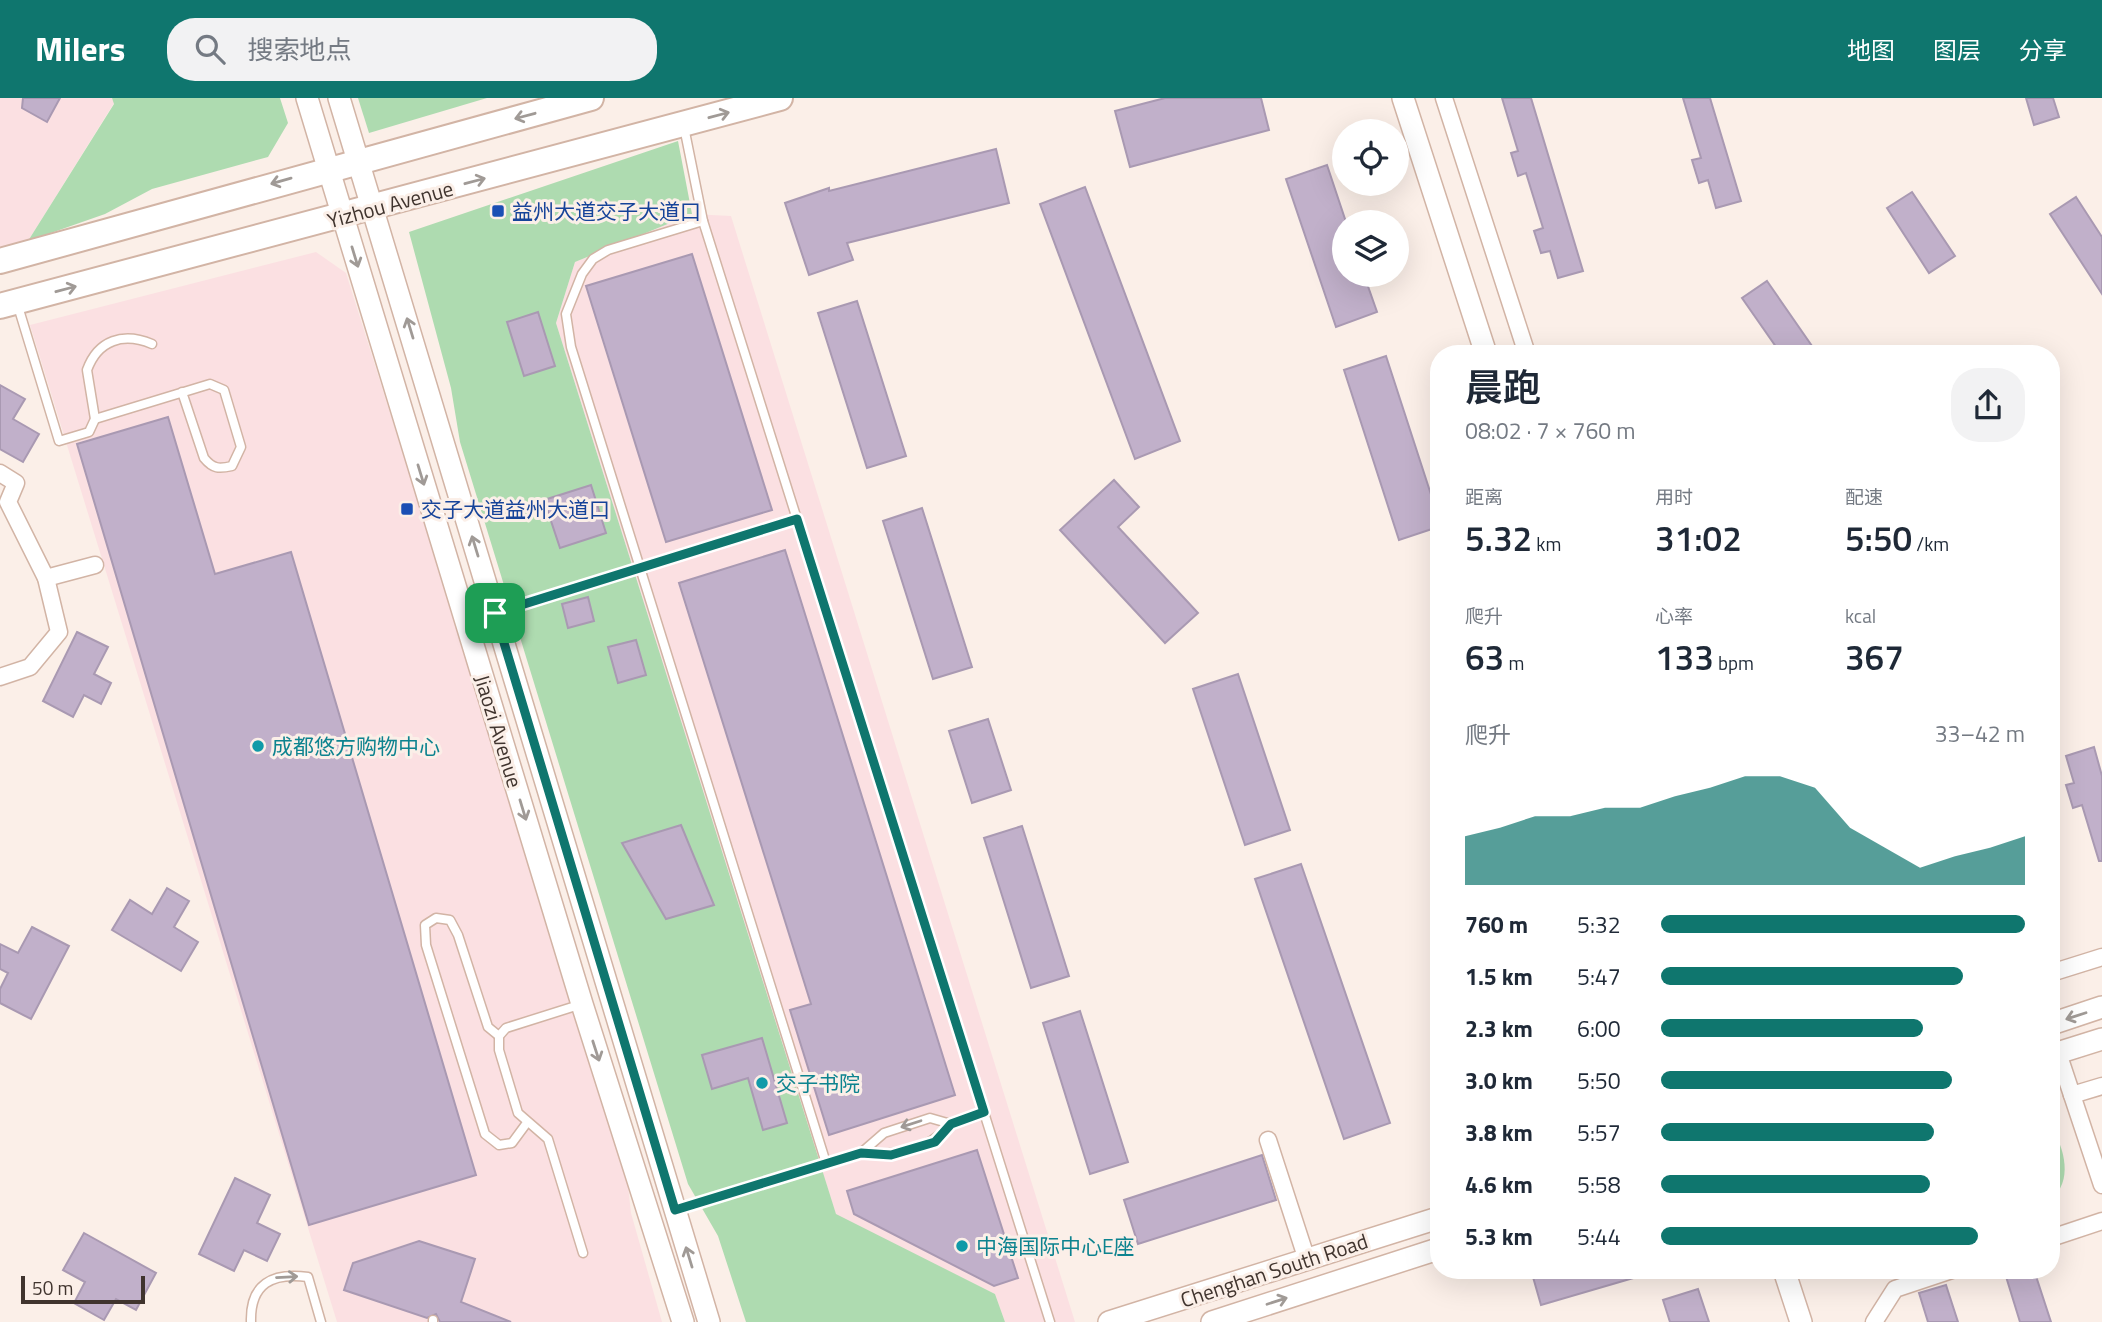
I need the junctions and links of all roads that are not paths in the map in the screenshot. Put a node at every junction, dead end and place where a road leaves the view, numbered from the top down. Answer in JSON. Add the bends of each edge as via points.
{"nodes":[{"id":1,"x":307,"y":98,"type":"edge"},
{"id":2,"x":339,"y":98,"type":"edge"},
{"id":3,"x":591,"y":98,"type":"edge"},
{"id":4,"x":780,"y":98,"type":"edge"},
{"id":5,"x":1403,"y":98,"type":"edge"},
{"id":6,"x":1444,"y":98,"type":"edge"},
{"id":7,"x":683,"y":124,"type":"junction"},
{"id":8,"x":359,"y":160,"type":"junction"},
{"id":9,"x":329,"y":168,"type":"junction"},
{"id":10,"x":374,"y":209,"type":"junction"},
{"id":11,"x":343,"y":216,"type":"junction"},
{"id":12,"x":704,"y":221,"type":"junction"},
{"id":13,"x":0,"y":261,"type":"edge"},
{"id":14,"x":8,"y":304,"type":"edge"},
{"id":15,"x":152,"y":344,"type":"dead end"},
{"id":16,"x":1483,"y":345,"type":"edge"},
{"id":17,"x":1524,"y":345,"type":"edge"},
{"id":18,"x":183,"y":392,"type":"junction"},
{"id":19,"x":95,"y":419,"type":"junction"},
{"id":20,"x":0,"y":472,"type":"edge"},
{"id":21,"x":797,"y":519,"type":"junction"},
{"id":22,"x":95,"y":565,"type":"dead end"},
{"id":23,"x":640,"y":568,"type":"junction"},
{"id":24,"x":46,"y":578,"type":"junction"},
{"id":25,"x":495,"y":613,"type":"junction"},
{"id":26,"x":0,"y":677,"type":"edge"},
{"id":27,"x":2102,"y":957,"type":"edge"},
{"id":28,"x":2060,"y":970,"type":"edge"},
{"id":29,"x":582,"y":1004,"type":"junction"},
{"id":30,"x":2102,"y":1007,"type":"edge"},
{"id":31,"x":2060,"y":1021,"type":"edge"},
{"id":32,"x":499,"y":1036,"type":"junction"},
{"id":33,"x":2102,"y":1039,"type":"edge"},
{"id":34,"x":2060,"y":1052,"type":"edge"},
{"id":35,"x":2060,"y":1066,"type":"edge"},
{"id":36,"x":2102,"y":1086,"type":"edge"},
{"id":37,"x":2072,"y":1095,"type":"junction"},
{"id":38,"x":984,"y":1112,"type":"junction"},
{"id":39,"x":526,"y":1124,"type":"junction"},
{"id":40,"x":951,"y":1124,"type":"junction"},
{"id":41,"x":1268,"y":1140,"type":"dead end"},
{"id":42,"x":861,"y":1153,"type":"junction"},
{"id":43,"x":826,"y":1163,"type":"junction"},
{"id":44,"x":2102,"y":1185,"type":"edge"},
{"id":45,"x":675,"y":1210,"type":"junction"},
{"id":46,"x":1430,"y":1221,"type":"edge"},
{"id":47,"x":2102,"y":1221,"type":"edge"},
{"id":48,"x":2060,"y":1235,"type":"edge"},
{"id":49,"x":1430,"y":1252,"type":"edge"},
{"id":50,"x":583,"y":1253,"type":"dead end"},
{"id":51,"x":1307,"y":1260,"type":"junction"},
{"id":52,"x":1787,"y":1279,"type":"edge"},
{"id":53,"x":1925,"y":1279,"type":"edge"},
{"id":54,"x":251,"y":1322,"type":"edge"},
{"id":55,"x":321,"y":1322,"type":"edge"},
{"id":56,"x":683,"y":1322,"type":"edge"},
{"id":57,"x":709,"y":1322,"type":"edge"},
{"id":58,"x":1050,"y":1322,"type":"edge"},
{"id":59,"x":1109,"y":1322,"type":"edge"},
{"id":60,"x":1212,"y":1322,"type":"edge"},
{"id":61,"x":1801,"y":1322,"type":"edge"},
{"id":62,"x":1874,"y":1322,"type":"edge"}],
"edges":[{"from":1,"to":9,"type":"main road","name":"Jiaozi Avenue"},
{"from":2,"to":8,"type":"main road","name":"Jiaozi Avenue"},
{"from":3,"to":8,"type":"main road","one_way":true},
{"from":7,"to":4,"type":"main road","name":"Yizhou Avenue","one_way":true},
{"from":5,"to":16,"type":"main road"},
{"from":6,"to":17,"type":"street"},
{"from":10,"to":7,"type":"main road","name":"Yizhou Avenue","one_way":true},
{"from":7,"to":12,"type":"lane"},
{"from":8,"to":9,"type":"main road"},
{"from":8,"to":10,"type":"main road","name":"Jiaozi Avenue"},
{"from":9,"to":11,"type":"main road","name":"Jiaozi Avenue"},
{"from":9,"to":13,"type":"main road","one_way":true},
{"from":10,"to":11,"type":"main road","name":"Yizhou Avenue"},
{"from":25,"to":10,"type":"main road","name":"Jiaozi Avenue","one_way":true},
{"from":14,"to":11,"type":"main road","name":"Yizhou Avenue","one_way":true},
{"from":11,"to":29,"type":"main road","name":"Jiaozi Avenue","one_way":true},
{"from":12,"to":21,"type":"lane"},
{"from":12,"to":23,"type":"lane","via":[[608,250],[593,259],[566,314],[571,347]]},
{"from":14,"to":19,"type":"lane","via":[[59,441],[89,432]]},
{"from":15,"to":19,"type":"lane","via":[[134,337],[115,339],[92,357],[87,377]]},
{"from":18,"to":18,"type":"lane","via":[[209,384],[223,390],[241,447],[232,466],[211,467],[204,458]]},
{"from":18,"to":19,"type":"lane"},
{"from":20,"to":24,"type":"street","via":[[16,483],[8,502]]},
{"from":21,"to":23,"type":"lane"},
{"from":21,"to":38,"type":"lane"},
{"from":22,"to":24,"type":"street"},
{"from":23,"to":25,"type":"lane"},
{"from":23,"to":43,"type":"lane"},
{"from":24,"to":26,"type":"street","via":[[59,632],[30,667]]},
{"from":25,"to":45,"type":"main road","name":"Jiaozi Avenue"},
{"from":27,"to":28,"type":"street"},
{"from":29,"to":32,"type":"lane","via":[[506,1028]]},
{"from":29,"to":56,"type":"main road","name":"Jiaozi Avenue","one_way":true},
{"from":30,"to":31,"type":"main road","one_way":true},
{"from":32,"to":39,"type":"lane","via":[[518,1113]]},
{"from":32,"to":39,"type":"lane","via":[[488,1027],[450,920],[436,918],[425,925],[426,945],[485,1134],[499,1145],[512,1143]]},
{"from":33,"to":34,"type":"main road"},
{"from":35,"to":37,"type":"street"},
{"from":36,"to":37,"type":"street"},
{"from":37,"to":44,"type":"street"},
{"from":38,"to":40,"type":"lane"},
{"from":38,"to":58,"type":"lane"},
{"from":39,"to":50,"type":"lane","via":[[548,1139]]},
{"from":40,"to":42,"type":"lane","via":[[935,1142],[891,1155]]},
{"from":40,"to":42,"type":"lane","one_way":true,"via":[[930,1118],[907,1125],[884,1133]]},
{"from":41,"to":51,"type":"street"},
{"from":42,"to":43,"type":"lane"},
{"from":43,"to":45,"type":"lane"},
{"from":57,"to":45,"type":"main road","name":"Jiaozi Avenue","one_way":true},
{"from":46,"to":51,"type":"main road","name":"Chenghan South Road"},
{"from":47,"to":48,"type":"street"},
{"from":60,"to":49,"type":"main road","name":"Chenghan South Road","one_way":true},
{"from":51,"to":59,"type":"main road","name":"Chenghan South Road"},
{"from":52,"to":61,"type":"main road"},
{"from":53,"to":62,"type":"street","via":[[1895,1289]]},
{"from":54,"to":55,"type":"lane","one_way":true,"via":[[251,1304],[259,1288],[273,1278],[291,1275],[308,1277]]}]}
